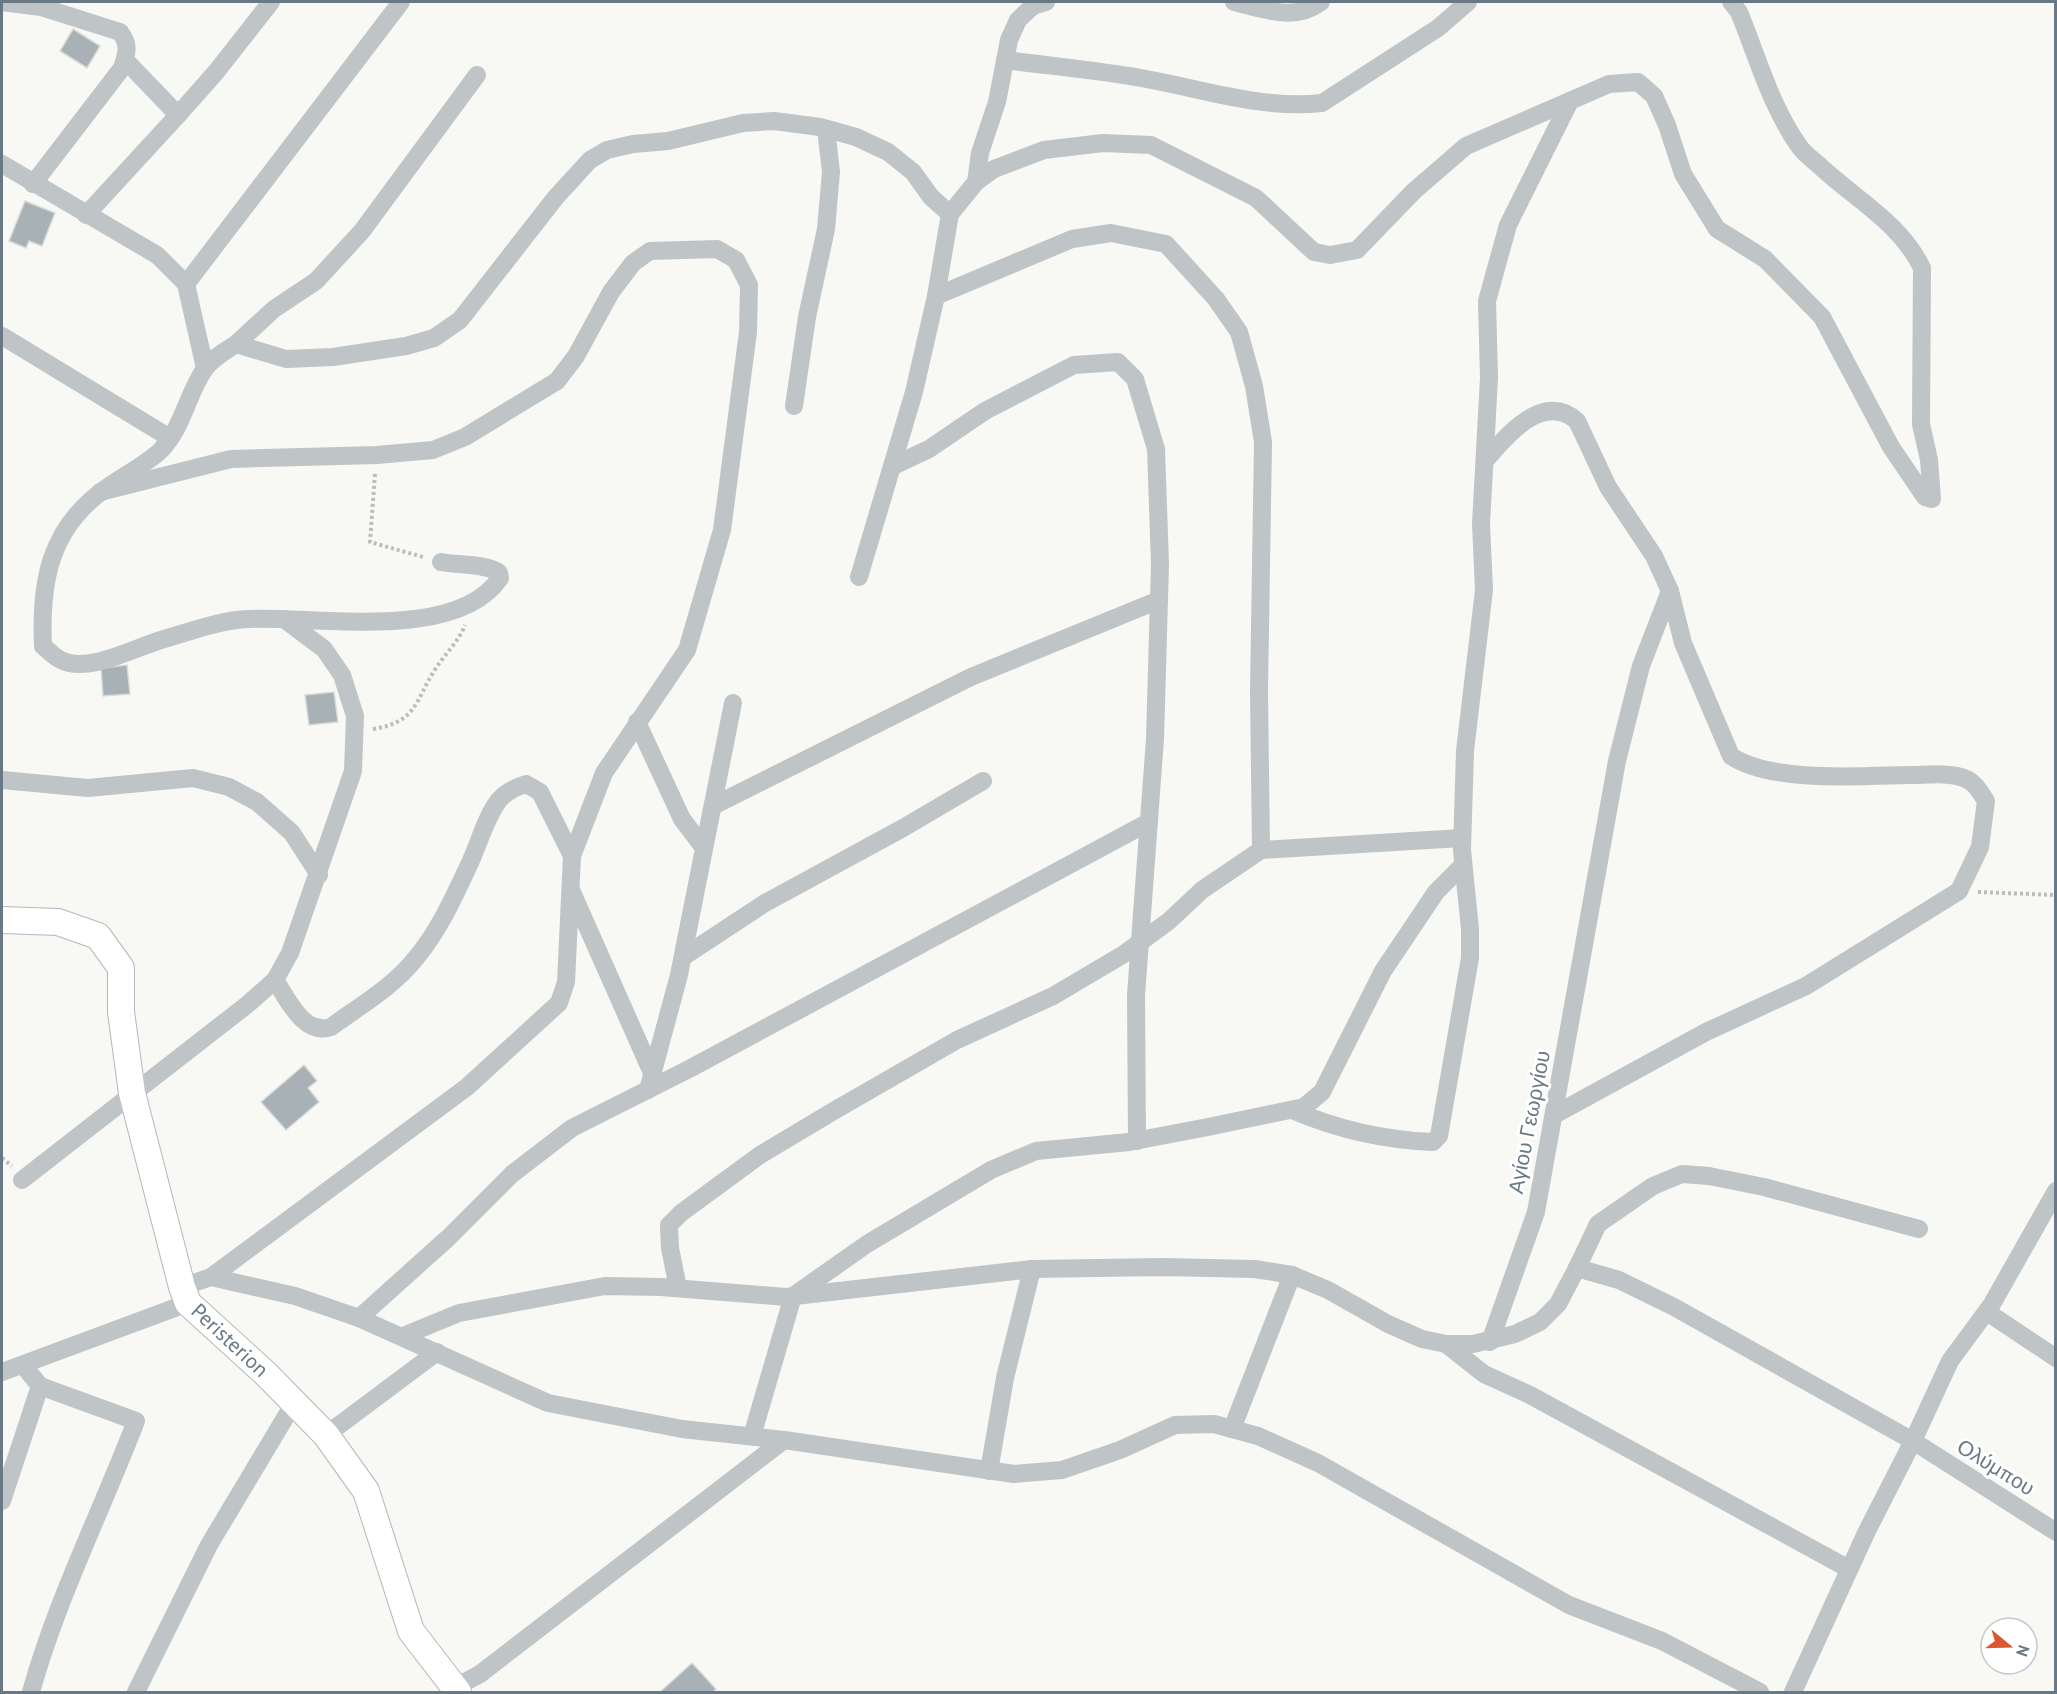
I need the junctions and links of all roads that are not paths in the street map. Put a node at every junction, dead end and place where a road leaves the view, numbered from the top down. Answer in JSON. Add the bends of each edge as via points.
{"nodes":[{"id":1,"x":2,"y":2,"type":"edge"},
{"id":2,"x":271,"y":2,"type":"edge"},
{"id":3,"x":401,"y":2,"type":"edge"},
{"id":4,"x":1046,"y":2,"type":"edge"},
{"id":5,"x":1234,"y":2,"type":"edge"},
{"id":6,"x":1321,"y":2,"type":"edge"},
{"id":7,"x":1468,"y":2,"type":"edge"},
{"id":8,"x":1731,"y":2,"type":"edge"},
{"id":9,"x":1005,"y":60,"type":"junction"},
{"id":10,"x":129,"y":64,"type":"dead end"},
{"id":11,"x":477,"y":75,"type":"dead end"},
{"id":12,"x":1570,"y":101,"type":"junction"},
{"id":13,"x":178,"y":115,"type":"junction"},
{"id":14,"x":826,"y":129,"type":"junction"},
{"id":15,"x":2,"y":164,"type":"edge"},
{"id":16,"x":976,"y":182,"type":"junction"},
{"id":17,"x":33,"y":184,"type":"junction"},
{"id":18,"x":950,"y":214,"type":"junction"},
{"id":19,"x":87,"y":215,"type":"junction"},
{"id":20,"x":186,"y":284,"type":"junction"},
{"id":21,"x":936,"y":296,"type":"junction"},
{"id":22,"x":2,"y":336,"type":"edge"},
{"id":23,"x":236,"y":344,"type":"junction"},
{"id":24,"x":205,"y":368,"type":"junction"},
{"id":25,"x":794,"y":406,"type":"dead end"},
{"id":26,"x":170,"y":438,"type":"junction"},
{"id":27,"x":1485,"y":461,"type":"junction"},
{"id":28,"x":893,"y":466,"type":"junction"},
{"id":29,"x":100,"y":492,"type":"junction"},
{"id":30,"x":441,"y":562,"type":"road end"},
{"id":31,"x":859,"y":577,"type":"dead end"},
{"id":32,"x":1670,"y":591,"type":"junction"},
{"id":33,"x":1159,"y":600,"type":"junction"},
{"id":34,"x":284,"y":619,"type":"junction"},
{"id":35,"x":733,"y":703,"type":"dead end"},
{"id":36,"x":637,"y":722,"type":"junction"},
{"id":37,"x":2,"y":780,"type":"edge"},
{"id":38,"x":983,"y":781,"type":"dead end"},
{"id":39,"x":713,"y":806,"type":"junction"},
{"id":40,"x":1149,"y":822,"type":"junction"},
{"id":41,"x":1462,"y":838,"type":"junction"},
{"id":42,"x":704,"y":848,"type":"junction"},
{"id":43,"x":1261,"y":850,"type":"junction"},
{"id":44,"x":572,"y":856,"type":"junction"},
{"id":45,"x":1463,"y":865,"type":"junction"},
{"id":46,"x":319,"y":874,"type":"junction"},
{"id":47,"x":569,"y":886,"type":"junction"},
{"id":48,"x":2,"y":920,"type":"edge"},
{"id":49,"x":1140,"y":943,"type":"junction"},
{"id":50,"x":683,"y":957,"type":"junction"},
{"id":51,"x":275,"y":980,"type":"junction"},
{"id":52,"x":651,"y":1082,"type":"junction"},
{"id":53,"x":132,"y":1093,"type":"junction"},
{"id":54,"x":1292,"y":1110,"type":"junction"},
{"id":55,"x":1554,"y":1115,"type":"junction"},
{"id":56,"x":1137,"y":1141,"type":"junction"},
{"id":57,"x":22,"y":1180,"type":"dead end"},
{"id":58,"x":2055,"y":1191,"type":"edge"},
{"id":59,"x":1919,"y":1228,"type":"dead end"},
{"id":60,"x":1577,"y":1268,"type":"junction"},
{"id":61,"x":1032,"y":1269,"type":"junction"},
{"id":62,"x":1292,"y":1275,"type":"junction"},
{"id":63,"x":211,"y":1277,"type":"junction"},
{"id":64,"x":678,"y":1288,"type":"junction"},
{"id":65,"x":185,"y":1295,"type":"junction"},
{"id":66,"x":793,"y":1296,"type":"junction"},
{"id":67,"x":1986,"y":1311,"type":"junction"},
{"id":68,"x":359,"y":1318,"type":"junction"},
{"id":69,"x":403,"y":1336,"type":"junction"},
{"id":70,"x":1490,"y":1342,"type":"junction"},
{"id":71,"x":1446,"y":1344,"type":"junction"},
{"id":72,"x":437,"y":1352,"type":"junction"},
{"id":73,"x":2055,"y":1358,"type":"edge"},
{"id":74,"x":23,"y":1365,"type":"junction"},
{"id":75,"x":2,"y":1372,"type":"edge"},
{"id":76,"x":40,"y":1386,"type":"junction"},
{"id":77,"x":294,"y":1403,"type":"junction"},
{"id":78,"x":1232,"y":1429,"type":"junction"},
{"id":79,"x":326,"y":1435,"type":"junction"},
{"id":80,"x":752,"y":1436,"type":"junction"},
{"id":81,"x":784,"y":1440,"type":"junction"},
{"id":82,"x":1913,"y":1441,"type":"junction"},
{"id":83,"x":989,"y":1471,"type":"junction"},
{"id":84,"x":2,"y":1501,"type":"edge"},
{"id":85,"x":2055,"y":1532,"type":"edge"},
{"id":86,"x":1849,"y":1569,"type":"junction"},
{"id":87,"x":456,"y":1690,"type":"edge"},
{"id":88,"x":31,"y":1692,"type":"edge"},
{"id":89,"x":136,"y":1692,"type":"edge"},
{"id":90,"x":1760,"y":1692,"type":"edge"},
{"id":91,"x":1793,"y":1692,"type":"edge"}],
"edges":[{"from":1,"to":17,"type":"street","via":[[41,7],[120,32],[128,50],[122,68]]},
{"from":2,"to":13,"type":"street"},
{"from":3,"to":20,"type":"street"},
{"from":4,"to":9,"type":"street","via":[[1033,6],[1018,20]]},
{"from":5,"to":6,"type":"street","via":[[1286,14]]},
{"from":7,"to":9,"type":"street","via":[[1438,28],[1322,103],[1274,102],[1138,77]]},
{"from":8,"to":12,"type":"street","via":[[1799,147],[1896,231],[1912,247],[1922,267],[1922,423],[1932,499],[1925,497],[1890,447],[1822,317],[1765,259],[1717,229],[1683,174],[1654,96],[1638,82],[1609,84]]},
{"from":9,"to":16,"type":"street"},
{"from":10,"to":13,"type":"street"},
{"from":11,"to":23,"type":"street","via":[[362,231],[316,280],[274,309]]},
{"from":12,"to":16,"type":"street","via":[[1466,146],[1414,191],[1357,250],[1330,255],[1314,252],[1256,198],[1151,145],[1102,143],[1044,150],[994,169]]},
{"from":12,"to":27,"type":"street","via":[[1508,225],[1487,302]]},
{"from":13,"to":19,"type":"street"},
{"from":14,"to":18,"type":"street","via":[[888,152],[913,172],[931,197]]},
{"from":14,"to":23,"type":"street","via":[[760,120],[607,150],[590,160],[555,196],[460,320],[434,338],[321,358],[286,359]]},
{"from":14,"to":25,"type":"street","via":[[831,172],[826,229]]},
{"from":15,"to":17,"type":"street"},
{"from":16,"to":18,"type":"street"},
{"from":17,"to":19,"type":"street"},
{"from":18,"to":21,"type":"street"},
{"from":19,"to":20,"type":"street","via":[[157,255]]},
{"from":20,"to":24,"type":"street"},
{"from":21,"to":28,"type":"street"},
{"from":21,"to":43,"type":"street","via":[[1072,239],[1111,233],[1166,244],[1216,299],[1239,333],[1254,386],[1263,442]]},
{"from":22,"to":26,"type":"street"},
{"from":23,"to":24,"type":"street"},
{"from":24,"to":26,"type":"street"},
{"from":26,"to":29,"type":"street","via":[[160,451]]},
{"from":27,"to":32,"type":"street","via":[[1506,436],[1544,411],[1568,413],[1577,421],[1608,487],[1654,556]]},
{"from":27,"to":41,"type":"street","via":[[1481,524],[1484,590],[1464,751]]},
{"from":28,"to":31,"type":"street"},
{"from":28,"to":33,"type":"street","via":[[1074,365],[1118,362],[1135,379],[1156,449]]},
{"from":29,"to":34,"type":"street","via":[[57,539],[46,574],[43,645],[61,660],[83,665],[211,625],[247,619]]},
{"from":29,"to":36,"type":"street","via":[[231,459],[433,450],[465,437],[557,381],[576,356],[610,292],[633,263],[650,251],[717,249],[736,260],[749,285],[748,332],[722,530],[687,650]]},
{"from":30,"to":34,"type":"street","via":[[489,566],[500,578],[490,592],[469,604],[411,621]]},
{"from":32,"to":55,"type":"street","name":"Αγίου Γεωργίου","via":[[1641,666],[1617,761]]},
{"from":32,"to":55,"type":"street","via":[[1683,643],[1731,756],[1740,762],[1796,774],[1935,774],[1964,778],[1976,786],[1986,801],[1980,847],[1959,891],[1806,986],[1706,1032]]},
{"from":33,"to":39,"type":"street","via":[[971,677]]},
{"from":33,"to":40,"type":"street"},
{"from":34,"to":46,"type":"street","via":[[324,649],[342,675],[355,716],[353,771]]},
{"from":35,"to":39,"type":"street"},
{"from":36,"to":42,"type":"street","via":[[682,819]]},
{"from":36,"to":44,"type":"street","via":[[604,773]]},
{"from":37,"to":46,"type":"street","via":[[88,788],[193,778],[229,787],[256,802],[292,832]]},
{"from":38,"to":50,"type":"street","via":[[765,903]]},
{"from":39,"to":42,"type":"street"},
{"from":40,"to":49,"type":"street"},
{"from":40,"to":52,"type":"street"},
{"from":41,"to":43,"type":"street"},
{"from":41,"to":45,"type":"street"},
{"from":42,"to":50,"type":"street"},
{"from":43,"to":49,"type":"street","via":[[1202,890]]},
{"from":44,"to":47,"type":"street"},
{"from":44,"to":51,"type":"street","via":[[540,792],[526,784],[514,788],[500,799],[441,918],[418,956],[395,983],[321,1030],[312,1028]]},
{"from":45,"to":54,"type":"street","via":[[1436,892],[1383,971],[1322,1092],[1304,1107]]},
{"from":45,"to":54,"type":"street","via":[[1470,958],[1439,1136],[1433,1142],[1380,1137],[1322,1123]]},
{"from":46,"to":51,"type":"street","via":[[290,953]]},
{"from":47,"to":52,"type":"street"},
{"from":47,"to":63,"type":"street","via":[[566,982],[559,1003],[468,1087]]},
{"from":48,"to":53,"type":"street","name":"Peristerion","via":[[58,922],[98,936],[121,968],[121,1012]]},
{"from":49,"to":56,"type":"street","via":[[1136,995]]},
{"from":49,"to":64,"type":"street","via":[[1053,996],[957,1040],[837,1109],[760,1155],[681,1213],[669,1225]]},
{"from":50,"to":52,"type":"street"},
{"from":51,"to":53,"type":"street"},
{"from":52,"to":68,"type":"street","via":[[572,1128],[512,1174]]},
{"from":53,"to":57,"type":"street"},
{"from":53,"to":65,"type":"street","name":"Peristerion"},
{"from":54,"to":56,"type":"street"},
{"from":55,"to":70,"type":"street","name":"Αγίου Γεωργίου","via":[[1536,1212]]},
{"from":56,"to":66,"type":"street","via":[[1036,1151],[990,1170],[867,1244]]},
{"from":58,"to":67,"type":"street","via":[[2031,1239]]},
{"from":59,"to":60,"type":"street","via":[[1764,1187],[1682,1173],[1653,1186],[1598,1224]]},
{"from":60,"to":70,"type":"street","via":[[1558,1304],[1540,1322]]},
{"from":60,"to":82,"type":"street","name":"Ολύμπου","via":[[1619,1280],[1674,1306]]},
{"from":61,"to":62,"type":"street","via":[[1232,1269]]},
{"from":61,"to":66,"type":"street"},
{"from":61,"to":83,"type":"street","via":[[1005,1378]]},
{"from":62,"to":71,"type":"street","via":[[1397,1328]]},
{"from":62,"to":78,"type":"street"},
{"from":63,"to":65,"type":"street"},
{"from":63,"to":68,"type":"street","via":[[295,1296]]},
{"from":64,"to":66,"type":"street"},
{"from":64,"to":69,"type":"street","via":[[605,1286],[459,1313]]},
{"from":65,"to":74,"type":"street"},
{"from":65,"to":77,"type":"street","name":"Peristerion"},
{"from":66,"to":80,"type":"street"},
{"from":67,"to":73,"type":"street"},
{"from":67,"to":82,"type":"street","via":[[1950,1361]]},
{"from":68,"to":69,"type":"street"},
{"from":69,"to":72,"type":"street"},
{"from":70,"to":71,"type":"street"},
{"from":71,"to":86,"type":"street","via":[[1484,1374],[1530,1395]]},
{"from":72,"to":79,"type":"street"},
{"from":72,"to":80,"type":"street","via":[[548,1403],[682,1429]]},
{"from":74,"to":75,"type":"street"},
{"from":74,"to":76,"type":"street"},
{"from":76,"to":84,"type":"street"},
{"from":76,"to":88,"type":"street","via":[[136,1421],[101,1512],[68,1581]]},
{"from":77,"to":79,"type":"street","name":"Peristerion"},
{"from":77,"to":89,"type":"street","via":[[209,1545]]},
{"from":78,"to":83,"type":"street","via":[[1214,1424],[1175,1425],[1062,1470],[1014,1474]]},
{"from":78,"to":90,"type":"street","via":[[1258,1436],[1318,1463],[1569,1605],[1662,1641]]},
{"from":79,"to":87,"type":"street","name":"Peristerion","via":[[366,1491],[411,1631]]},
{"from":80,"to":81,"type":"street"},
{"from":81,"to":83,"type":"street"},
{"from":81,"to":87,"type":"street"},
{"from":82,"to":85,"type":"street","name":"Ολύμπου"},
{"from":82,"to":86,"type":"street"},
{"from":86,"to":91,"type":"street"}]}
